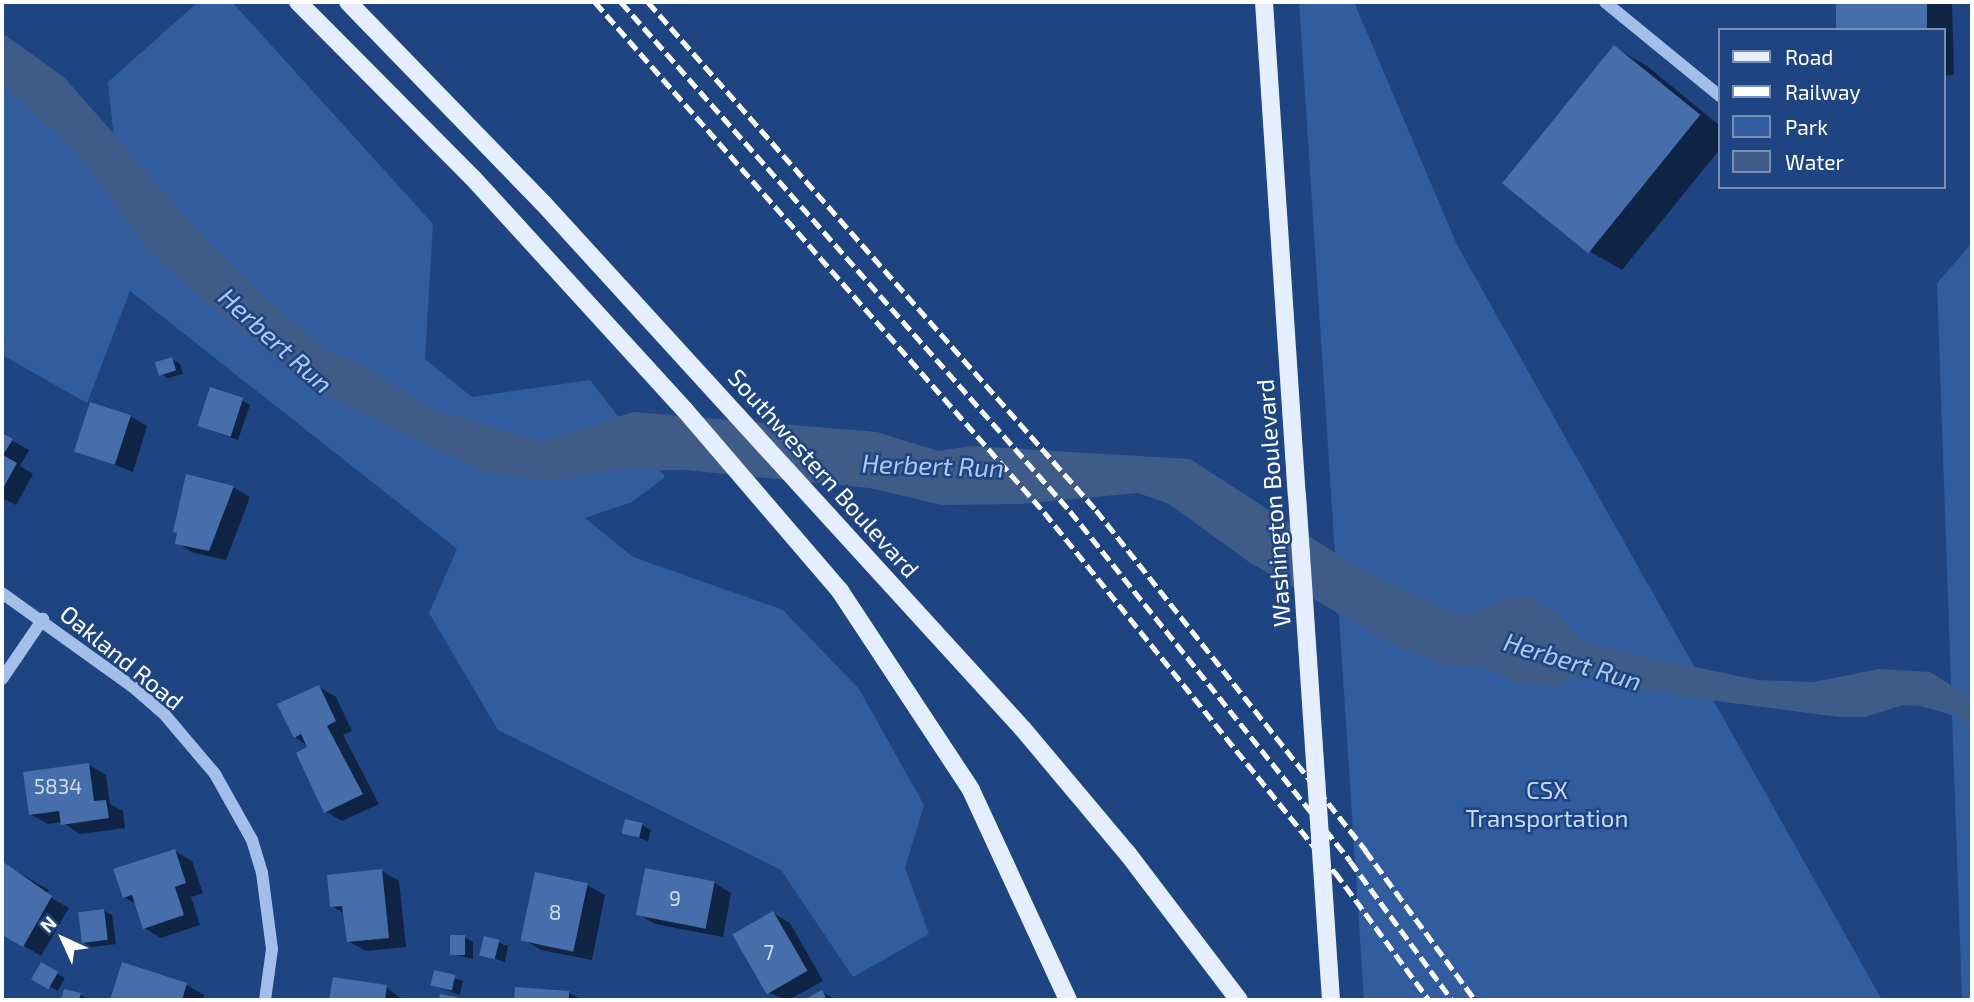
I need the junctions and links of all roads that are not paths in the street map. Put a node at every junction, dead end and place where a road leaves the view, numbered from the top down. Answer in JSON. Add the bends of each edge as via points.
{"nodes":[{"id":1,"x":298,"y":2,"type":"edge"},
{"id":2,"x":348,"y":2,"type":"edge"},
{"id":3,"x":1264,"y":2,"type":"edge"},
{"id":4,"x":1605,"y":2,"type":"edge"},
{"id":5,"x":1718,"y":94,"type":"edge"},
{"id":6,"x":2,"y":593,"type":"edge"},
{"id":7,"x":43,"y":619,"type":"junction"},
{"id":8,"x":2,"y":679,"type":"edge"},
{"id":9,"x":265,"y":1000,"type":"edge"},
{"id":10,"x":1068,"y":1000,"type":"edge"},
{"id":11,"x":1239,"y":1000,"type":"edge"},
{"id":12,"x":1331,"y":1000,"type":"edge"}],
"edges":[{"from":1,"to":10,"type":"main road","via":[[472,177],[684,409],[839,591],[971,790]]},
{"from":2,"to":11,"type":"main road","name":"Southwestern Boulevard","via":[[496,153],[1031,739],[1128,853]]},
{"from":3,"to":12,"type":"main road","name":"Washington Boulevard","bridge":true},
{"from":4,"to":5,"type":"street"},
{"from":6,"to":7,"type":"street","name":"Oakland Road"},
{"from":7,"to":8,"type":"street"},
{"from":7,"to":9,"type":"street","name":"Oakland Road","via":[[165,715],[215,774],[234,806],[252,840],[269,911],[272,949]]}]}
